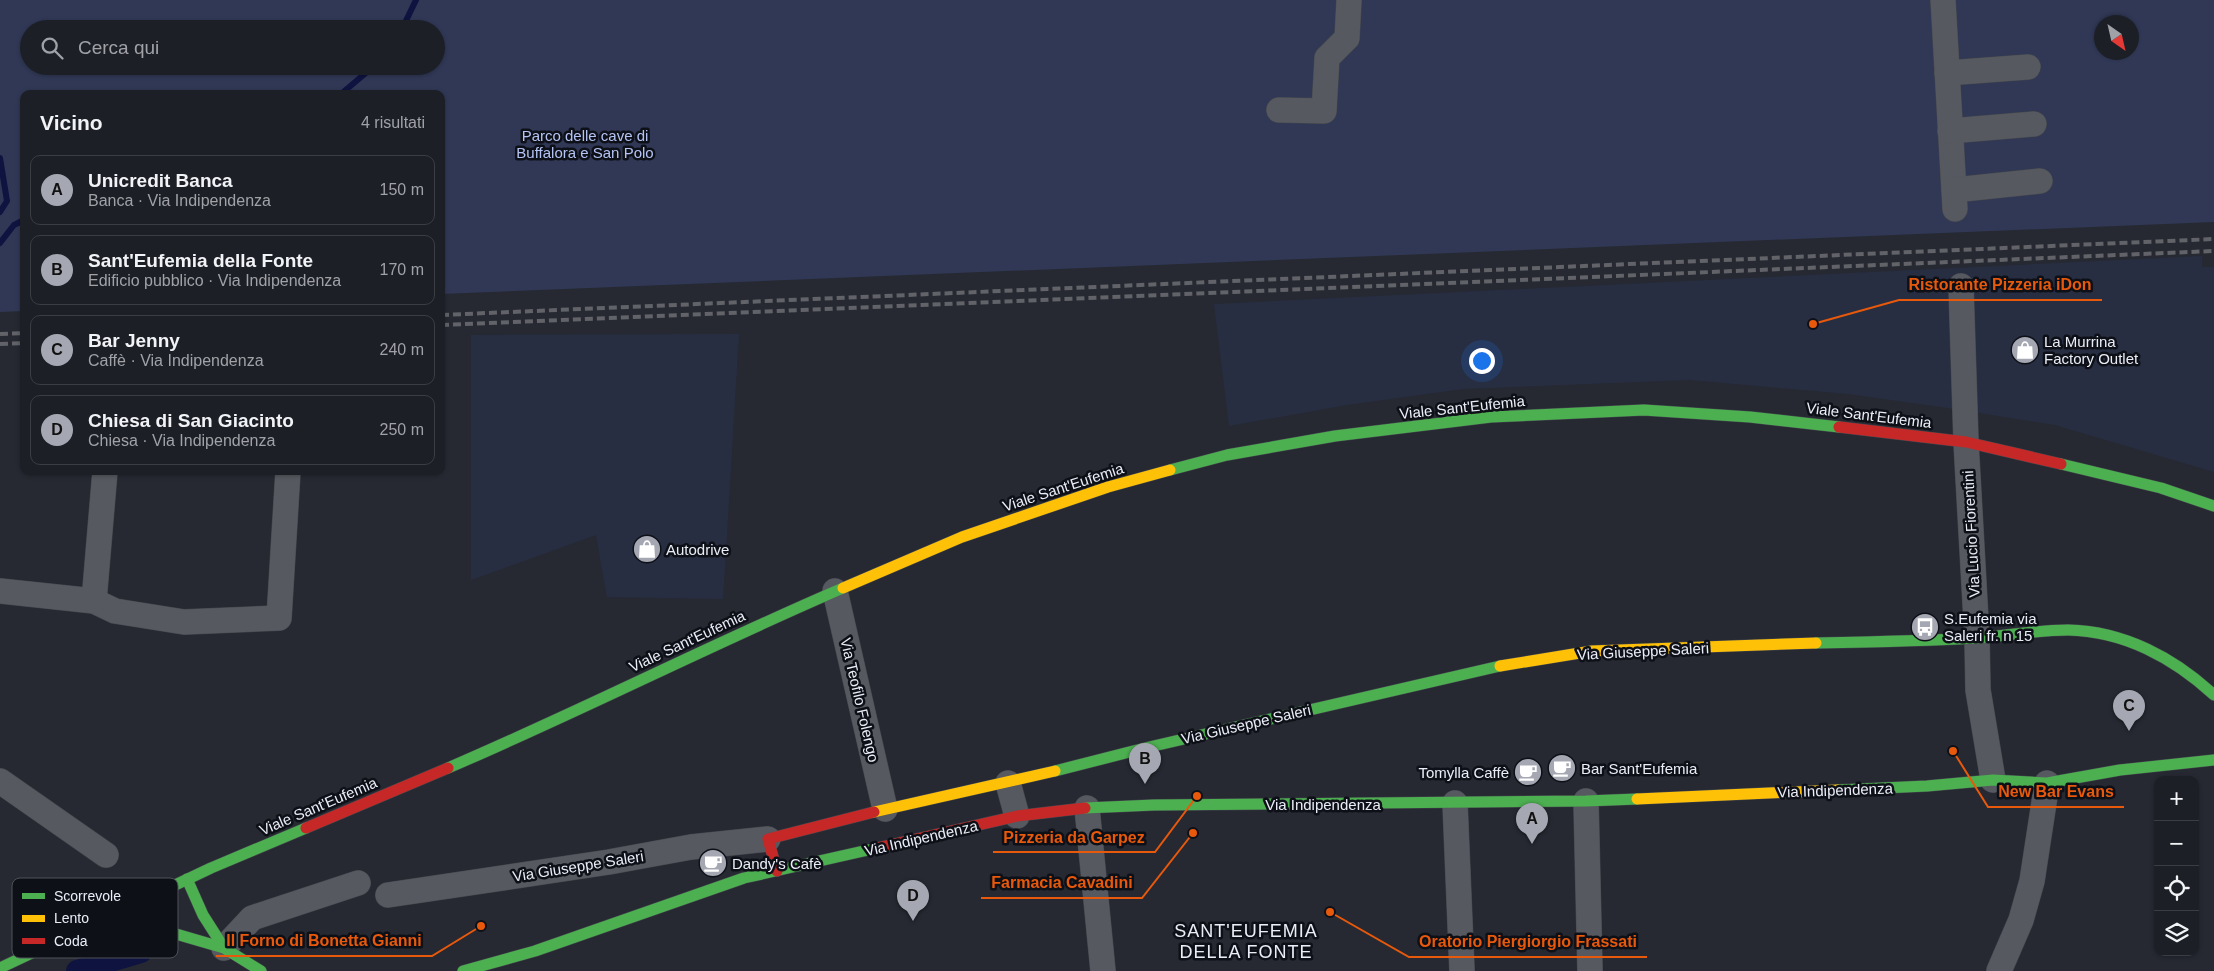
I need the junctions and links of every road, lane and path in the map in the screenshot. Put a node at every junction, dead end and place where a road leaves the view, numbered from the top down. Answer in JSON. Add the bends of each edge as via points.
{"nodes":[{"id":1,"x":1348,"y":0,"type":"edge"},
{"id":2,"x":1942,"y":0,"type":"edge"},
{"id":3,"x":2028,"y":67,"type":"dead end"},
{"id":4,"x":1947,"y":73,"type":"junction"},
{"id":5,"x":1279,"y":110,"type":"dead end"},
{"id":6,"x":2034,"y":124,"type":"dead end"},
{"id":7,"x":1950,"y":131,"type":"junction"},
{"id":8,"x":2040,"y":182,"type":"dead end"},
{"id":9,"x":1961,"y":286,"type":"dead end"},
{"id":10,"x":1966,"y":442,"type":"junction"},
{"id":11,"x":105,"y":475,"type":"edge"},
{"id":12,"x":288,"y":475,"type":"edge"},
{"id":13,"x":2214,"y":506,"type":"edge"},
{"id":14,"x":0,"y":591,"type":"edge"},
{"id":15,"x":835,"y":592,"type":"junction"},
{"id":16,"x":94,"y":601,"type":"junction"},
{"id":17,"x":1977,"y":638,"type":"junction"},
{"id":18,"x":2214,"y":695,"type":"edge"},
{"id":19,"x":2214,"y":760,"type":"edge"},
{"id":20,"x":1993,"y":780,"type":"junction"},
{"id":21,"x":0,"y":781,"type":"edge"},
{"id":22,"x":1008,"y":783,"type":"junction"},
{"id":23,"x":2047,"y":783,"type":"junction"},
{"id":24,"x":1586,"y":801,"type":"junction"},
{"id":25,"x":1455,"y":803,"type":"junction"},
{"id":26,"x":1086,"y":808,"type":"junction"},
{"id":27,"x":885,"y":809,"type":"junction"},
{"id":28,"x":1017,"y":816,"type":"junction"},
{"id":29,"x":768,"y":839,"type":"junction"},
{"id":30,"x":106,"y":855,"type":"dead end"},
{"id":31,"x":777,"y":871,"type":"junction"},
{"id":32,"x":186,"y":879,"type":"junction"},
{"id":33,"x":178,"y":883,"type":"edge"},
{"id":34,"x":358,"y":883,"type":"dead end"},
{"id":35,"x":388,"y":895,"type":"dead end"},
{"id":36,"x":178,"y":935,"type":"edge"},
{"id":37,"x":224,"y":948,"type":"junction"},
{"id":38,"x":25,"y":958,"type":"edge"},
{"id":39,"x":20,"y":959,"type":"joint"},
{"id":40,"x":0,"y":968,"type":"edge"},
{"id":41,"x":261,"y":971,"type":"edge"},
{"id":42,"x":463,"y":971,"type":"edge"},
{"id":43,"x":1103,"y":971,"type":"edge"},
{"id":44,"x":1462,"y":971,"type":"edge"},
{"id":45,"x":1590,"y":971,"type":"edge"},
{"id":46,"x":1999,"y":971,"type":"edge"}],
"edges":[{"from":1,"to":5,"type":"street","via":[[1347,38],[1326,58],[1324,111]]},
{"from":2,"to":4,"type":"street"},
{"from":3,"to":4,"type":"street"},
{"from":4,"to":7,"type":"street"},
{"from":6,"to":7,"type":"street"},
{"from":7,"to":8,"type":"street","via":[[1954,199]]},
{"from":9,"to":10,"type":"street","name":"Via Lucio Fiorentini"},
{"from":10,"to":13,"type":"street","name":"Viale Sant'Eufemia","via":[[2161,488]]},
{"from":10,"to":15,"type":"street","name":"Viale Sant'Eufemia","via":[[1750,417],[1644,410],[1491,417],[1335,436],[1227,454],[1108,487],[962,537]]},
{"from":10,"to":17,"type":"street","name":"Via Lucio Fiorentini"},
{"from":11,"to":16,"type":"street"},
{"from":12,"to":16,"type":"street","via":[[279,618],[184,622],[115,611]]},
{"from":14,"to":16,"type":"street"},
{"from":15,"to":27,"type":"street","name":"Via Teofilo Folengo"},
{"from":15,"to":32,"type":"street","name":"Viale Sant'Eufemia","via":[[750,628],[499,746]]},
{"from":17,"to":18,"type":"street","name":"Via Giuseppe Saleri","via":[[2068,630],[2138,643],[2200,681]]},
{"from":17,"to":20,"type":"street","name":"Via Lucio Fiorentini","via":[[1978,690]]},
{"from":17,"to":22,"type":"street","name":"Via Giuseppe Saleri","via":[[1592,651],[1481,669]]},
{"from":19,"to":23,"type":"street","name":"Via Indipendenza","via":[[2130,769]]},
{"from":20,"to":23,"type":"street","name":"Via Indipendenza"},
{"from":20,"to":24,"type":"street","name":"Via Indipendenza","via":[[1927,786]]},
{"from":21,"to":30,"type":"street"},
{"from":22,"to":27,"type":"street","name":"Via Giuseppe Saleri"},
{"from":22,"to":28,"type":"street"},
{"from":23,"to":46,"type":"street","via":[[2032,881],[2021,920]]},
{"from":24,"to":25,"type":"street","name":"Via Indipendenza"},
{"from":24,"to":45,"type":"street"},
{"from":25,"to":26,"type":"street","name":"Via Indipendenza"},
{"from":25,"to":44,"type":"street"},
{"from":26,"to":28,"type":"street","name":"Via Indipendenza"},
{"from":26,"to":43,"type":"street"},
{"from":27,"to":29,"type":"street","name":"Via Giuseppe Saleri"},
{"from":28,"to":31,"type":"street","name":"Via Indipendenza"},
{"from":29,"to":31,"type":"street"},
{"from":29,"to":35,"type":"street","name":"Via Giuseppe Saleri","via":[[691,847]]},
{"from":31,"to":42,"type":"street","name":"Via Indipendenza","via":[[744,878],[535,951]]},
{"from":32,"to":33,"type":"street","name":"Viale Sant'Eufemia"},
{"from":32,"to":37,"type":"street","via":[[198,908]]},
{"from":34,"to":37,"type":"street","via":[[252,918]]},
{"from":36,"to":37,"type":"street"},
{"from":37,"to":41,"type":"street"},
{"from":38,"to":39,"type":"street"},
{"from":39,"to":40,"type":"street","name":"Viale Sant'Eufemia"}]}
